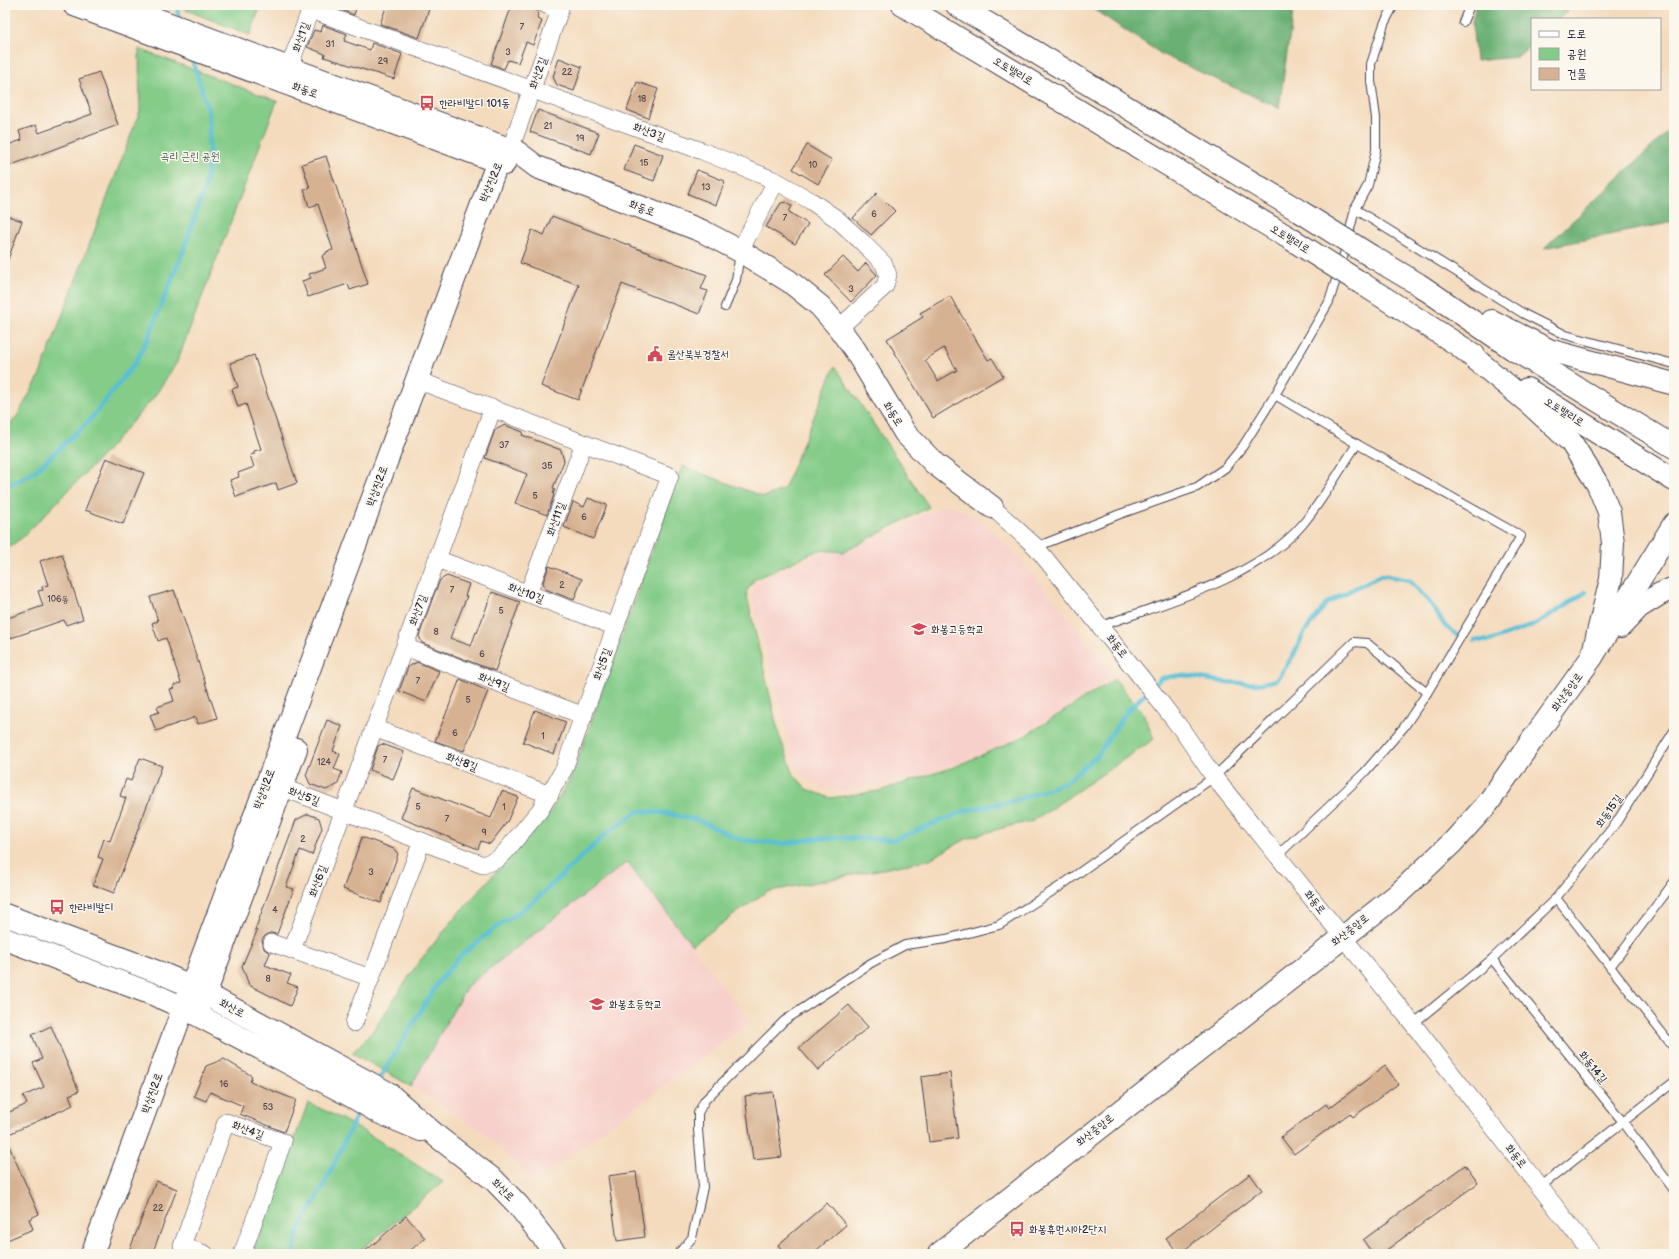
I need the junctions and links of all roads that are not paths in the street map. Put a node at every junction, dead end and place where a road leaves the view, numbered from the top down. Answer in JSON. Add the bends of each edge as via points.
{"nodes":[{"id":1,"x":74,"y":5,"type":"edge"},
{"id":2,"x":118,"y":5,"type":"edge"},
{"id":3,"x":546,"y":5,"type":"edge"},
{"id":4,"x":903,"y":5,"type":"edge"},
{"id":5,"x":957,"y":5,"type":"edge"},
{"id":6,"x":1394,"y":5,"type":"edge"},
{"id":7,"x":1470,"y":5,"type":"edge"},
{"id":8,"x":312,"y":8,"type":"edge"},
{"id":9,"x":1463,"y":22,"type":"dead end"},
{"id":10,"x":175,"y":34,"type":"junction"},
{"id":11,"x":203,"y":45,"type":"junction"},
{"id":12,"x":290,"y":68,"type":"junction"},
{"id":13,"x":532,"y":90,"type":"junction"},
{"id":14,"x":507,"y":159,"type":"junction"},
{"id":15,"x":776,"y":181,"type":"junction"},
{"id":16,"x":1355,"y":209,"type":"junction"},
{"id":17,"x":740,"y":250,"type":"junction"},
{"id":18,"x":1418,"y":284,"type":"junction"},
{"id":19,"x":725,"y":306,"type":"dead end"},
{"id":20,"x":839,"y":328,"type":"junction"},
{"id":21,"x":1462,"y":348,"type":"junction"},
{"id":22,"x":1674,"y":364,"type":"edge"},
{"id":23,"x":424,"y":382,"type":"junction"},
{"id":24,"x":1674,"y":384,"type":"edge"},
{"id":25,"x":1275,"y":395,"type":"junction"},
{"id":26,"x":493,"y":408,"type":"junction"},
{"id":27,"x":584,"y":443,"type":"junction"},
{"id":28,"x":1357,"y":444,"type":"junction"},
{"id":29,"x":1674,"y":447,"type":"edge"},
{"id":30,"x":1672,"y":479,"type":"edge"},
{"id":31,"x":992,"y":507,"type":"joint"},
{"id":32,"x":1674,"y":524,"type":"edge"},
{"id":33,"x":1036,"y":547,"type":"junction"},
{"id":34,"x":437,"y":559,"type":"junction"},
{"id":35,"x":1674,"y":588,"type":"edge"},
{"id":36,"x":528,"y":594,"type":"junction"},
{"id":37,"x":1101,"y":626,"type":"junction"},
{"id":38,"x":616,"y":627,"type":"junction"},
{"id":39,"x":405,"y":647,"type":"junction"},
{"id":40,"x":1592,"y":657,"type":"junction"},
{"id":41,"x":1426,"y":693,"type":"junction"},
{"id":42,"x":584,"y":716,"type":"junction"},
{"id":43,"x":374,"y":728,"type":"junction"},
{"id":44,"x":1674,"y":731,"type":"edge"},
{"id":45,"x":1214,"y":777,"type":"junction"},
{"id":46,"x":274,"y":785,"type":"junction"},
{"id":47,"x":550,"y":795,"type":"junction"},
{"id":48,"x":344,"y":811,"type":"junction"},
{"id":49,"x":422,"y":841,"type":"junction"},
{"id":50,"x":1278,"y":855,"type":"junction"},
{"id":51,"x":1674,"y":882,"type":"edge"},
{"id":52,"x":1556,"y":898,"type":"junction"},
{"id":53,"x":5,"y":915,"type":"edge"},
{"id":54,"x":1341,"y":937,"type":"junction"},
{"id":55,"x":5,"y":939,"type":"edge"},
{"id":56,"x":272,"y":943,"type":"dead end"},
{"id":57,"x":292,"y":950,"type":"junction"},
{"id":58,"x":1492,"y":959,"type":"junction"},
{"id":59,"x":1610,"y":967,"type":"junction"},
{"id":60,"x":371,"y":978,"type":"junction"},
{"id":61,"x":198,"y":990,"type":"junction"},
{"id":62,"x":190,"y":1011,"type":"junction"},
{"id":63,"x":354,"y":1023,"type":"dead end"},
{"id":64,"x":1413,"y":1024,"type":"junction"},
{"id":65,"x":1674,"y":1048,"type":"edge"},
{"id":66,"x":1674,"y":1082,"type":"edge"},
{"id":67,"x":356,"y":1086,"type":"junction"},
{"id":68,"x":1623,"y":1122,"type":"junction"},
{"id":69,"x":439,"y":1138,"type":"junction"},
{"id":70,"x":1540,"y":1187,"type":"junction"},
{"id":71,"x":1674,"y":1190,"type":"edge"},
{"id":72,"x":92,"y":1254,"type":"edge"},
{"id":73,"x":108,"y":1254,"type":"edge"},
{"id":74,"x":205,"y":1254,"type":"edge"},
{"id":75,"x":242,"y":1254,"type":"edge"},
{"id":76,"x":556,"y":1254,"type":"edge"},
{"id":77,"x":678,"y":1254,"type":"edge"},
{"id":78,"x":939,"y":1254,"type":"edge"},
{"id":79,"x":1592,"y":1254,"type":"edge"}],
"edges":[{"from":1,"to":10,"type":"main road","name":"화동로"},
{"from":2,"to":10,"type":"main road","name":"화동로"},
{"from":3,"to":13,"type":"street","name":"화산2길","via":[[560,10]]},
{"from":4,"to":21,"type":"main road","name":"오토밸리로","bridge":true,"via":[[1292,239]]},
{"from":5,"to":18,"type":"main road","bridge":true},
{"from":6,"to":16,"type":"lane","via":[[1384,24],[1371,64],[1376,150],[1368,185]]},
{"from":7,"to":9,"type":"lane"},
{"from":8,"to":12,"type":"street","name":"화산1길"},
{"from":8,"to":13,"type":"street","name":"화산3길"},
{"from":10,"to":11,"type":"main road","name":"화동로"},
{"from":11,"to":12,"type":"main road","name":"화동로"},
{"from":11,"to":14,"type":"main road","name":"화동로"},
{"from":12,"to":14,"type":"main road","name":"화동로"},
{"from":13,"to":14,"type":"street","name":"화산2길"},
{"from":13,"to":15,"type":"street","name":"화산3길","via":[[702,151]]},
{"from":14,"to":17,"type":"main road","name":"화동로","via":[[517,152],[537,167],[702,231]]},
{"from":14,"to":23,"type":"main road","name":"박상진2로"},
{"from":15,"to":17,"type":"street"},
{"from":15,"to":20,"type":"street","name":"화산3길","via":[[836,219],[884,264],[888,276],[885,286]]},
{"from":16,"to":22,"type":"lane","via":[[1524,314],[1566,335]]},
{"from":16,"to":25,"type":"lane","via":[[1329,302]]},
{"from":17,"to":19,"type":"lane","via":[[736,280]]},
{"from":17,"to":20,"type":"main road","name":"화동로","via":[[789,281],[820,306]]},
{"from":18,"to":24,"type":"main road","via":[[1549,350]]},
{"from":18,"to":29,"type":"main road","via":[[1513,349]]},
{"from":20,"to":31,"type":"main road","name":"화동로","via":[[905,433],[935,464]]},
{"from":21,"to":30,"type":"main road","name":"오토밸리로"},
{"from":21,"to":40,"type":"main road","via":[[1530,404],[1571,442],[1598,485],[1609,512],[1613,542],[1611,579]]},
{"from":23,"to":26,"type":"street","name":"화산5길"},
{"from":23,"to":46,"type":"main road","name":"박상진2로"},
{"from":25,"to":28,"type":"lane"},
{"from":25,"to":33,"type":"lane","via":[[1243,446],[1225,468],[1197,487]]},
{"from":26,"to":27,"type":"street","name":"화산5길"},
{"from":26,"to":34,"type":"street","name":"화산7길"},
{"from":27,"to":36,"type":"street","name":"화산11길"},
{"from":27,"to":38,"type":"street","name":"화산5길","via":[[670,476]]},
{"from":28,"to":37,"type":"lane","via":[[1302,525],[1278,548],[1239,572],[1192,593]]},
{"from":28,"to":41,"type":"lane","via":[[1521,536]]},
{"from":31,"to":33,"type":"street","name":"화동로"},
{"from":32,"to":40,"type":"main road","name":"화산중앙로"},
{"from":33,"to":37,"type":"street","name":"화동로"},
{"from":34,"to":36,"type":"street","name":"화산10길"},
{"from":34,"to":39,"type":"street","name":"화산7길"},
{"from":35,"to":40,"type":"main road","via":[[1639,607]]},
{"from":36,"to":38,"type":"street","name":"화산10길"},
{"from":37,"to":45,"type":"street","name":"화동로","via":[[1157,696]]},
{"from":38,"to":42,"type":"street","name":"화산5길"},
{"from":39,"to":42,"type":"street","name":"화산9길"},
{"from":39,"to":43,"type":"street","name":"화산7길"},
{"from":40,"to":54,"type":"main road","name":"화산중앙로","via":[[1488,803],[1453,842],[1397,895]]},
{"from":41,"to":45,"type":"lane","via":[[1368,643],[1354,642]]},
{"from":41,"to":50,"type":"lane","via":[[1404,727],[1364,772]]},
{"from":42,"to":47,"type":"street","name":"화산5길","via":[[564,769]]},
{"from":43,"to":47,"type":"street","name":"화산8길"},
{"from":43,"to":48,"type":"street","name":"화산7길"},
{"from":44,"to":52,"type":"lane","name":"화동15길","via":[[1616,823]]},
{"from":45,"to":50,"type":"street","name":"화동로"},
{"from":45,"to":77,"type":"lane","via":[[1059,888],[999,925],[946,939],[905,945],[871,963],[784,1021],[705,1100],[698,1113],[703,1187],[692,1238]]},
{"from":46,"to":48,"type":"street","name":"화산5길"},
{"from":46,"to":61,"type":"main road","name":"박상진2로"},
{"from":47,"to":49,"type":"street","name":"화산5길","via":[[506,852],[491,863],[484,865]]},
{"from":48,"to":49,"type":"street","name":"화산5길"},
{"from":48,"to":57,"type":"street","name":"화산6길"},
{"from":49,"to":60,"type":"street"},
{"from":50,"to":54,"type":"street","name":"화동로"},
{"from":51,"to":59,"type":"lane"},
{"from":52,"to":58,"type":"lane","name":"화동15길"},
{"from":52,"to":59,"type":"lane"},
{"from":53,"to":61,"type":"main road","name":"화산로","via":[[163,974]]},
{"from":54,"to":64,"type":"street","name":"화동로"},
{"from":54,"to":78,"type":"main road","name":"화산중앙로"},
{"from":55,"to":62,"type":"main road","name":"화산로","via":[[155,995]]},
{"from":56,"to":57,"type":"street"},
{"from":57,"to":60,"type":"street"},
{"from":58,"to":64,"type":"lane","name":"화동15길"},
{"from":58,"to":68,"type":"lane","name":"화동14길"},
{"from":59,"to":65,"type":"lane"},
{"from":60,"to":63,"type":"street"},
{"from":61,"to":62,"type":"main road","name":"박상진2로"},
{"from":61,"to":67,"type":"main road","name":"화산로"},
{"from":62,"to":67,"type":"main road","name":"화산로"},
{"from":62,"to":72,"type":"main road","name":"박상진2로"},
{"from":62,"to":73,"type":"main road","name":"박상진2로"},
{"from":64,"to":70,"type":"street","name":"화동로"},
{"from":66,"to":68,"type":"lane"},
{"from":67,"to":69,"type":"main road","name":"화산로","via":[[378,1112]]},
{"from":67,"to":69,"type":"main road","name":"화산로","via":[[388,1093]]},
{"from":68,"to":70,"type":"lane"},
{"from":68,"to":71,"type":"lane","name":"화동14길"},
{"from":69,"to":76,"type":"main road","name":"화산로","via":[[494,1180],[518,1205]]},
{"from":70,"to":79,"type":"street","name":"화동로"},
{"from":74,"to":75,"type":"street","name":"화산4길","via":[[182,1246],[226,1122],[283,1142]]}]}
